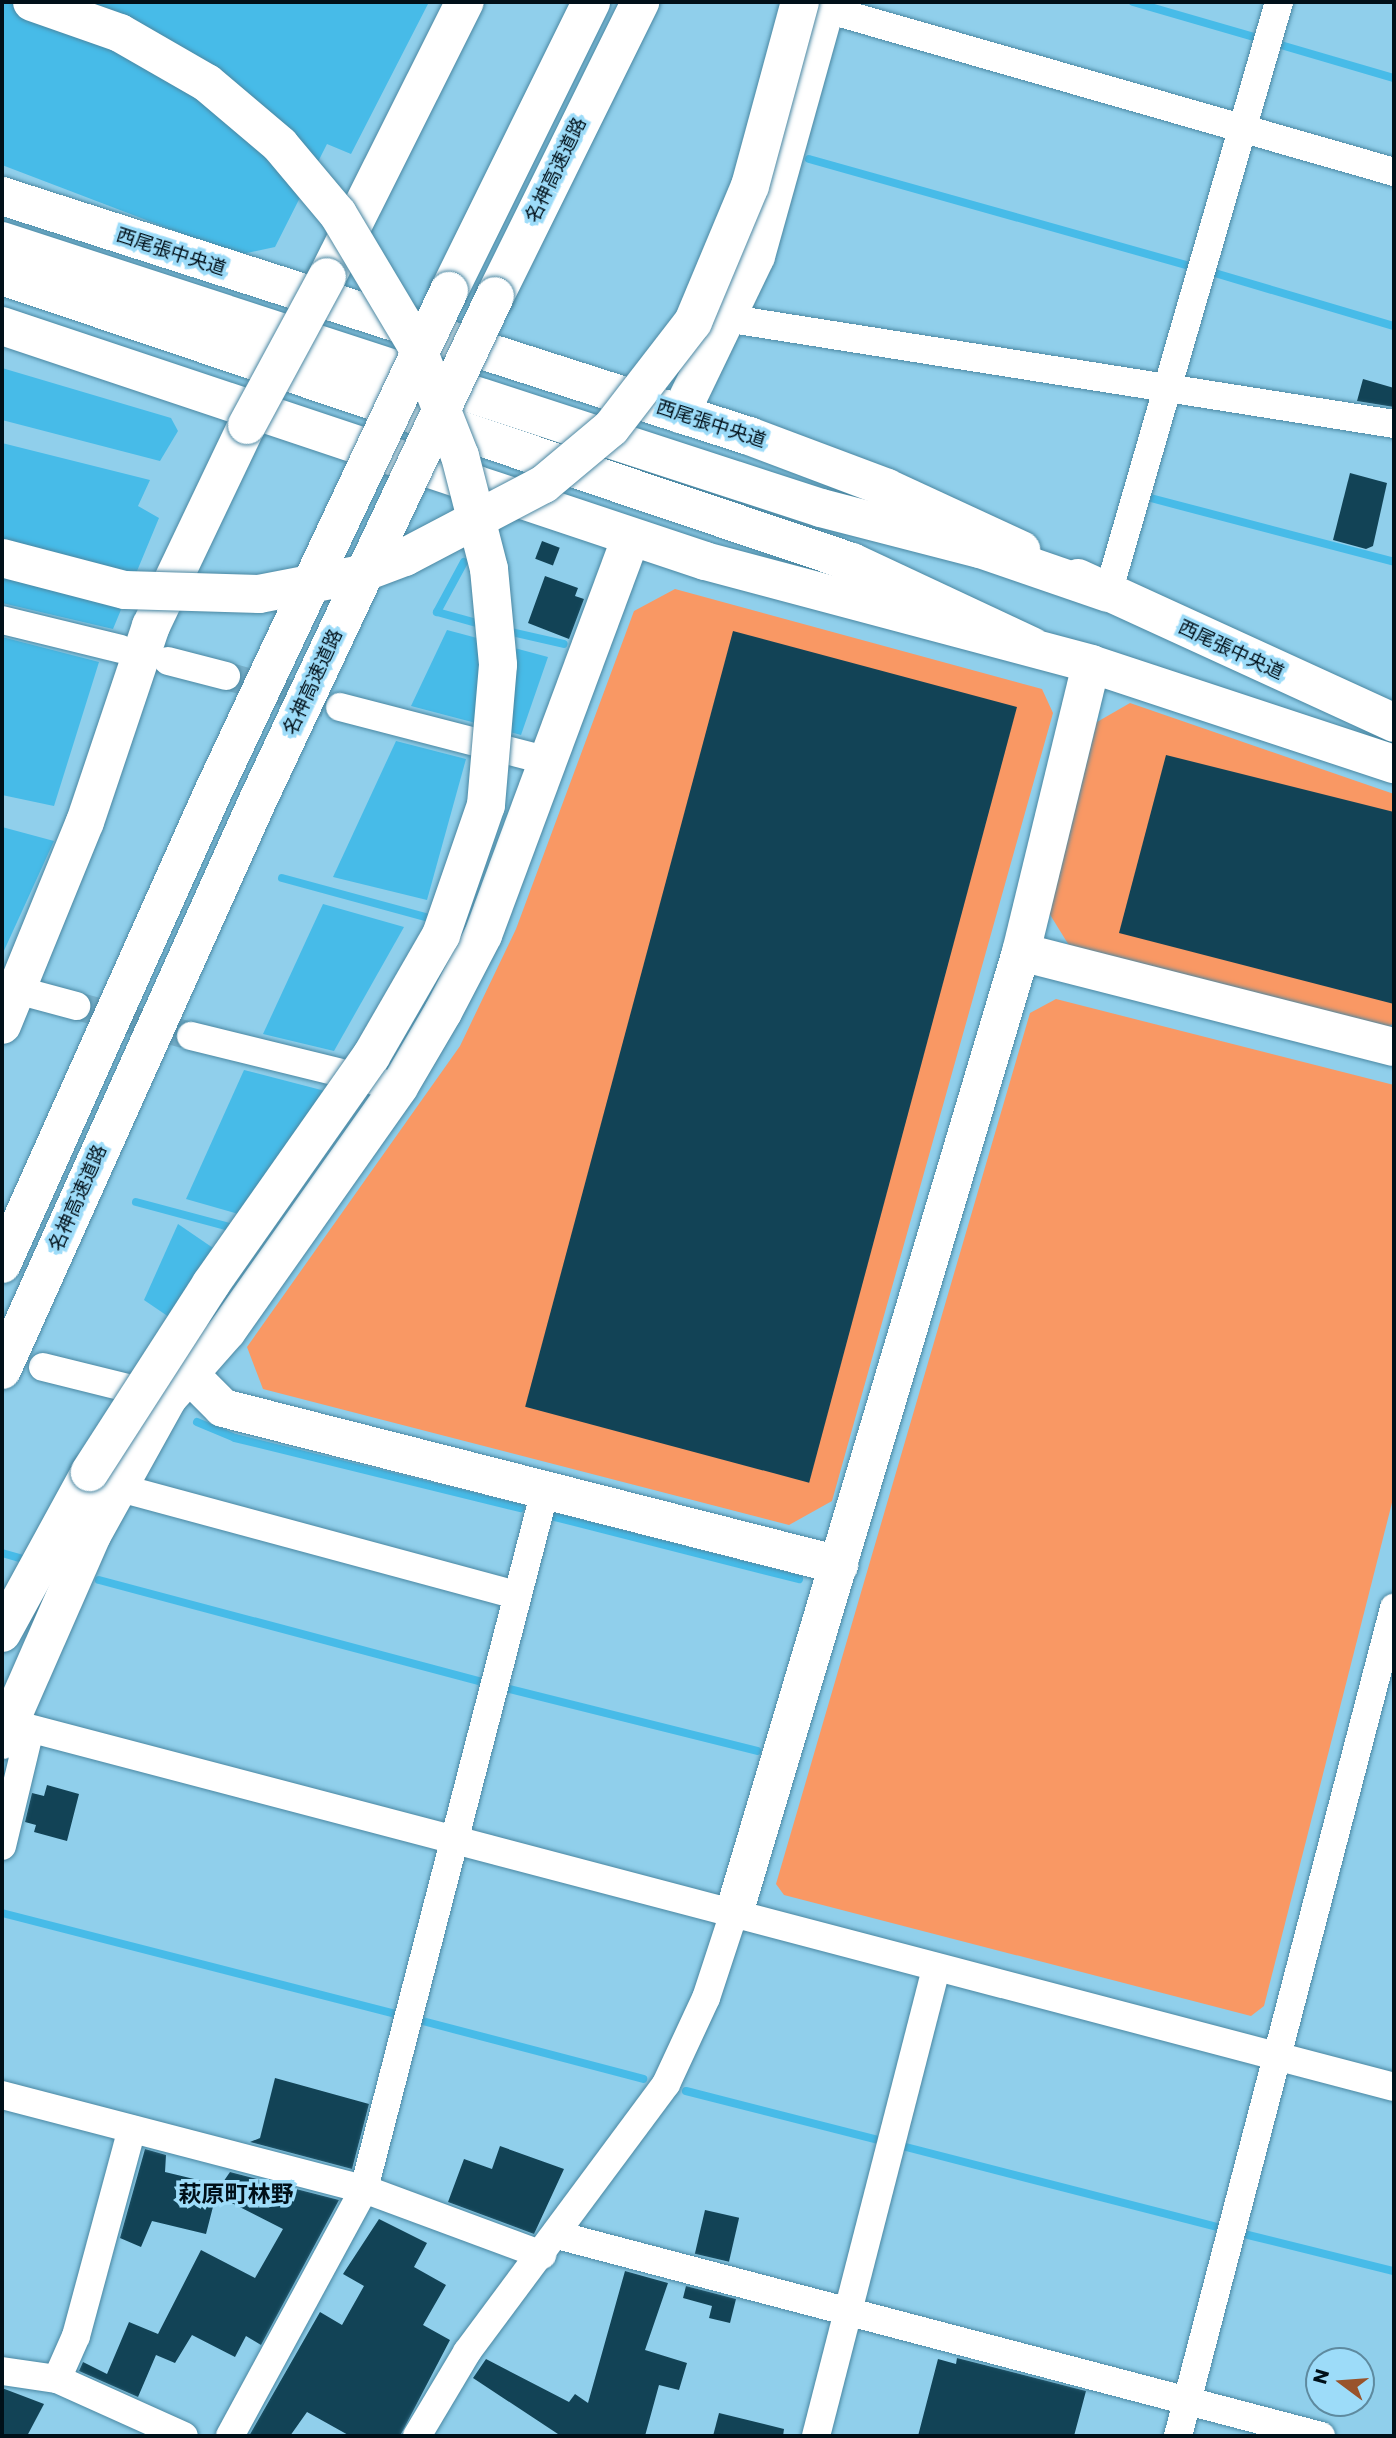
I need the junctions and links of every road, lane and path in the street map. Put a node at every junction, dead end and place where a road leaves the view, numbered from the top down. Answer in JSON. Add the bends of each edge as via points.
{"nodes":[{"id":1,"x":32,"y":2,"type":"edge"},
{"id":2,"x":465,"y":2,"type":"edge"},
{"id":3,"x":591,"y":2,"type":"edge"},
{"id":4,"x":640,"y":2,"type":"edge"},
{"id":5,"x":1279,"y":2,"type":"edge"},
{"id":6,"x":814,"y":3,"type":"edge"},
{"id":7,"x":1242,"y":128,"type":"junction"},
{"id":8,"x":1394,"y":172,"type":"edge"},
{"id":9,"x":2,"y":195,"type":"edge"},
{"id":10,"x":2,"y":241,"type":"edge"},
{"id":11,"x":2,"y":276,"type":"edge"},
{"id":12,"x":725,"y":318,"type":"junction"},
{"id":13,"x":2,"y":326,"type":"edge"},
{"id":14,"x":1167,"y":390,"type":"junction"},
{"id":15,"x":680,"y":414,"type":"junction"},
{"id":16,"x":1394,"y":424,"type":"edge"},
{"id":17,"x":631,"y":538,"type":"junction"},
{"id":18,"x":2,"y":558,"type":"edge"},
{"id":19,"x":1108,"y":593,"type":"junction"},
{"id":20,"x":2,"y":620,"type":"edge"},
{"id":21,"x":1031,"y":646,"type":"junction"},
{"id":22,"x":121,"y":649,"type":"dead end"},
{"id":23,"x":168,"y":660,"type":"dead end"},
{"id":24,"x":1091,"y":664,"type":"junction"},
{"id":25,"x":226,"y":676,"type":"tunnel mouth"},
{"id":26,"x":340,"y":707,"type":"tunnel mouth"},
{"id":27,"x":1394,"y":723,"type":"edge"},
{"id":28,"x":549,"y":761,"type":"junction"},
{"id":29,"x":1394,"y":764,"type":"edge"},
{"id":30,"x":1021,"y":952,"type":"junction"},
{"id":31,"x":10,"y":988,"type":"edge"},
{"id":32,"x":76,"y":1006,"type":"tunnel mouth"},
{"id":33,"x":2,"y":1025,"type":"edge"},
{"id":34,"x":191,"y":1036,"type":"tunnel mouth"},
{"id":35,"x":1394,"y":1047,"type":"edge"},
{"id":36,"x":399,"y":1087,"type":"junction"},
{"id":37,"x":2,"y":1264,"type":"edge"},
{"id":38,"x":44,"y":1367,"type":"dead end"},
{"id":39,"x":2,"y":1370,"type":"edge"},
{"id":40,"x":178,"y":1386,"type":"junction"},
{"id":41,"x":116,"y":1487,"type":"junction"},
{"id":42,"x":545,"y":1490,"type":"junction"},
{"id":43,"x":839,"y":1565,"type":"junction"},
{"id":44,"x":516,"y":1595,"type":"junction"},
{"id":45,"x":1394,"y":1608,"type":"edge"},
{"id":46,"x":2,"y":1633,"type":"edge"},
{"id":47,"x":10,"y":1728,"type":"edge"},
{"id":48,"x":453,"y":1840,"type":"junction"},
{"id":49,"x":2,"y":1846,"type":"edge"},
{"id":50,"x":734,"y":1913,"type":"junction"},
{"id":51,"x":936,"y":1967,"type":"junction"},
{"id":52,"x":1276,"y":2057,"type":"junction"},
{"id":53,"x":1394,"y":2087,"type":"edge"},
{"id":54,"x":2,"y":2095,"type":"edge"},
{"id":55,"x":132,"y":2129,"type":"junction"},
{"id":56,"x":364,"y":2189,"type":"junction"},
{"id":57,"x":549,"y":2245,"type":"junction"},
{"id":58,"x":848,"y":2314,"type":"junction"},
{"id":59,"x":2,"y":2371,"type":"edge"},
{"id":60,"x":57,"y":2379,"type":"junction"},
{"id":61,"x":1186,"y":2402,"type":"junction"},
{"id":62,"x":184,"y":2436,"type":"edge"},
{"id":63,"x":230,"y":2436,"type":"edge"},
{"id":64,"x":417,"y":2436,"type":"edge"},
{"id":65,"x":816,"y":2436,"type":"edge"},
{"id":66,"x":1178,"y":2436,"type":"edge"},
{"id":67,"x":1321,"y":2436,"type":"edge"}],
"edges":[{"from":1,"to":46,"type":"main road","bridge":true,"via":[[120,33],[228,99],[312,181],[367,258],[416,345],[477,514],[496,615],[498,708],[473,851],[421,974],[371,1056],[124,1415]]},
{"from":2,"to":31,"type":"main road","bridge":true,"via":[[247,425],[151,626],[85,821]]},
{"from":3,"to":37,"type":"main road","bridge":true,"via":[[354,489]]},
{"from":4,"to":39,"type":"main road","name":"名神高速道路","bridge":true,"via":[[262,790]]},
{"from":5,"to":7,"type":"street"},
{"from":6,"to":7,"type":"street"},
{"from":6,"to":12,"type":"main road","via":[[773,205]]},
{"from":6,"to":18,"type":"main road","bridge":true,"via":[[750,186],[692,322],[611,428],[544,484],[405,557],[357,575],[260,594],[125,590]]},
{"from":7,"to":8,"type":"street"},
{"from":7,"to":14,"type":"street"},
{"from":9,"to":15,"type":"main road","name":"西尾張中央道"},
{"from":10,"to":19,"type":"main road","via":[[794,500],[980,549]]},
{"from":11,"to":21,"type":"main road","via":[[842,558]]},
{"from":12,"to":14,"type":"street"},
{"from":12,"to":15,"type":"main road"},
{"from":13,"to":17,"type":"main road"},
{"from":14,"to":16,"type":"street"},
{"from":14,"to":19,"type":"street"},
{"from":15,"to":19,"type":"main road","name":"西尾張中央道","via":[[887,488]]},
{"from":17,"to":21,"type":"main road"},
{"from":17,"to":28,"type":"main road"},
{"from":19,"to":27,"type":"main road","name":"西尾張中央道"},
{"from":20,"to":22,"type":"street"},
{"from":21,"to":24,"type":"main road"},
{"from":23,"to":25,"type":"street"},
{"from":24,"to":29,"type":"main road"},
{"from":24,"to":30,"type":"main road"},
{"from":26,"to":28,"type":"street"},
{"from":28,"to":36,"type":"main road","via":[[483,935]]},
{"from":30,"to":35,"type":"main road"},
{"from":30,"to":43,"type":"main road"},
{"from":31,"to":32,"type":"street"},
{"from":31,"to":33,"type":"main road"},
{"from":34,"to":36,"type":"street"},
{"from":36,"to":40,"type":"main road","via":[[227,1331]]},
{"from":38,"to":40,"type":"street"},
{"from":40,"to":41,"type":"main road"},
{"from":40,"to":42,"type":"main road","via":[[223,1408]]},
{"from":41,"to":44,"type":"street"},
{"from":41,"to":47,"type":"main road"},
{"from":42,"to":43,"type":"main road"},
{"from":42,"to":44,"type":"street"},
{"from":43,"to":50,"type":"main road"},
{"from":44,"to":48,"type":"street"},
{"from":45,"to":52,"type":"street"},
{"from":47,"to":48,"type":"street"},
{"from":47,"to":49,"type":"street"},
{"from":48,"to":50,"type":"street"},
{"from":48,"to":56,"type":"street"},
{"from":50,"to":51,"type":"street"},
{"from":50,"to":57,"type":"street","via":[[706,1997],[666,2084]]},
{"from":51,"to":52,"type":"street"},
{"from":51,"to":58,"type":"street"},
{"from":52,"to":53,"type":"street"},
{"from":52,"to":61,"type":"street"},
{"from":54,"to":55,"type":"street"},
{"from":55,"to":56,"type":"street"},
{"from":55,"to":60,"type":"street","via":[[76,2336]]},
{"from":56,"to":57,"type":"street"},
{"from":56,"to":63,"type":"street"},
{"from":57,"to":58,"type":"street"},
{"from":57,"to":64,"type":"street","via":[[467,2353]]},
{"from":58,"to":61,"type":"street"},
{"from":58,"to":65,"type":"street"},
{"from":59,"to":60,"type":"street"},
{"from":60,"to":62,"type":"street"},
{"from":61,"to":66,"type":"street"},
{"from":61,"to":67,"type":"street"}]}
